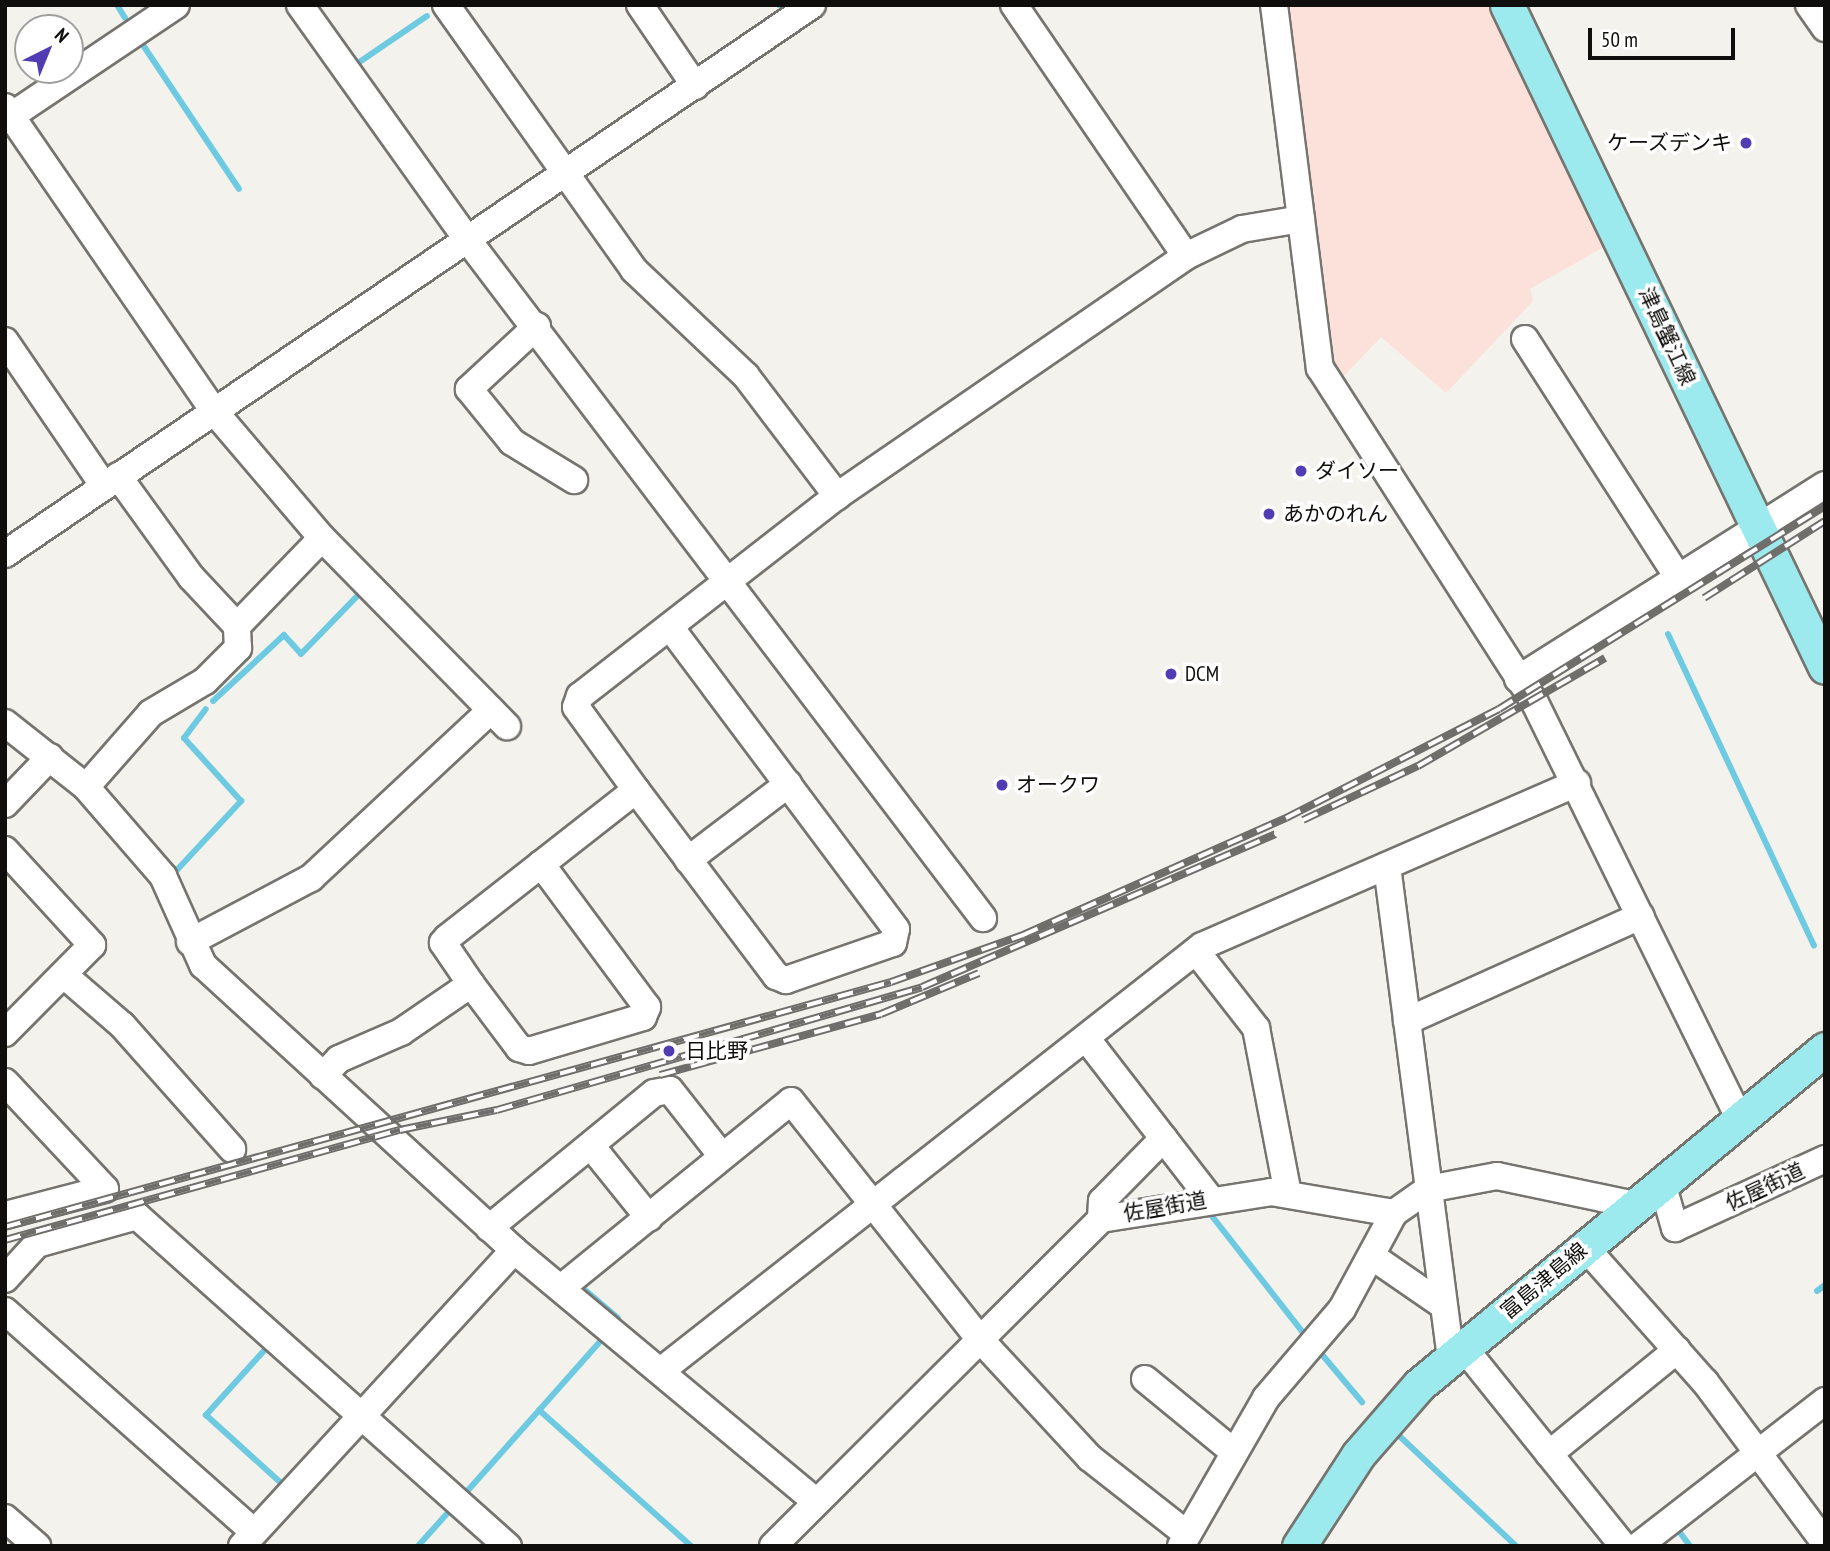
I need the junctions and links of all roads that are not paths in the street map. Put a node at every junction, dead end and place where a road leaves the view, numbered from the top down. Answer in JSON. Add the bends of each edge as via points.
{"nodes":[{"id":1,"x":176,"y":5,"type":"edge"},
{"id":2,"x":300,"y":5,"type":"edge"},
{"id":3,"x":446,"y":5,"type":"edge"},
{"id":4,"x":639,"y":5,"type":"edge"},
{"id":5,"x":812,"y":5,"type":"edge"},
{"id":6,"x":1014,"y":5,"type":"edge"},
{"id":7,"x":1274,"y":5,"type":"edge"},
{"id":8,"x":1809,"y":5,"type":"edge"},
{"id":9,"x":1513,"y":8,"type":"edge"},
{"id":10,"x":775,"y":16,"type":"edge"},
{"id":11,"x":1825,"y":28,"type":"edge"},
{"id":12,"x":695,"y":86,"type":"junction"},
{"id":13,"x":7,"y":114,"type":"edge"},
{"id":14,"x":566,"y":174,"type":"junction"},
{"id":15,"x":1301,"y":219,"type":"junction"},
{"id":16,"x":467,"y":239,"type":"junction"},
{"id":17,"x":1186,"y":256,"type":"junction"},
{"id":18,"x":537,"y":327,"type":"junction"},
{"id":19,"x":1525,"y":340,"type":"dead end"},
{"id":20,"x":5,"y":341,"type":"edge"},
{"id":21,"x":213,"y":410,"type":"junction"},
{"id":22,"x":111,"y":481,"type":"junction"},
{"id":23,"x":574,"y":481,"type":"dead end"},
{"id":24,"x":1825,"y":485,"type":"edge"},
{"id":25,"x":836,"y":496,"type":"junction"},
{"id":26,"x":1761,"y":531,"type":"junction"},
{"id":27,"x":323,"y":538,"type":"junction"},
{"id":28,"x":5,"y":554,"type":"edge"},
{"id":29,"x":1680,"y":580,"type":"junction"},
{"id":30,"x":727,"y":587,"type":"junction"},
{"id":31,"x":237,"y":625,"type":"junction"},
{"id":32,"x":671,"y":628,"type":"junction"},
{"id":33,"x":1820,"y":648,"type":"edge"},
{"id":34,"x":1518,"y":680,"type":"junction"},
{"id":35,"x":5,"y":701,"type":"edge"},
{"id":36,"x":15,"y":730,"type":"edge"},
{"id":37,"x":50,"y":757,"type":"junction"},
{"id":38,"x":1577,"y":783,"type":"junction"},
{"id":39,"x":788,"y":784,"type":"junction"},
{"id":40,"x":86,"y":787,"type":"junction"},
{"id":41,"x":636,"y":790,"type":"junction"},
{"id":42,"x":5,"y":804,"type":"edge"},
{"id":43,"x":5,"y":850,"type":"edge"},
{"id":44,"x":688,"y":859,"type":"junction"},
{"id":45,"x":541,"y":864,"type":"junction"},
{"id":46,"x":1387,"y":866,"type":"junction"},
{"id":47,"x":1642,"y":916,"type":"junction"},
{"id":48,"x":983,"y":918,"type":"dead end"},
{"id":49,"x":190,"y":942,"type":"junction"},
{"id":50,"x":1196,"y":951,"type":"junction"},
{"id":51,"x":65,"y":975,"type":"junction"},
{"id":52,"x":471,"y":984,"type":"junction"},
{"id":53,"x":1406,"y":1021,"type":"junction"},
{"id":54,"x":5,"y":1033,"type":"edge"},
{"id":55,"x":1086,"y":1038,"type":"junction"},
{"id":56,"x":1825,"y":1049,"type":"edge"},
{"id":57,"x":323,"y":1076,"type":"junction"},
{"id":58,"x":5,"y":1082,"type":"edge"},
{"id":59,"x":1740,"y":1119,"type":"junction"},
{"id":60,"x":1164,"y":1138,"type":"junction"},
{"id":61,"x":592,"y":1147,"type":"junction"},
{"id":62,"x":232,"y":1149,"type":"dead end"},
{"id":63,"x":722,"y":1156,"type":"junction"},
{"id":64,"x":1825,"y":1159,"type":"edge"},
{"id":65,"x":1662,"y":1183,"type":"junction"},
{"id":66,"x":1428,"y":1189,"type":"junction"},
{"id":67,"x":1288,"y":1194,"type":"junction"},
{"id":68,"x":1211,"y":1200,"type":"junction"},
{"id":69,"x":873,"y":1205,"type":"junction"},
{"id":70,"x":1635,"y":1205,"type":"junction"},
{"id":71,"x":1394,"y":1213,"type":"junction"},
{"id":72,"x":5,"y":1215,"type":"edge"},
{"id":73,"x":649,"y":1219,"type":"junction"},
{"id":74,"x":1101,"y":1219,"type":"junction"},
{"id":75,"x":489,"y":1228,"type":"junction"},
{"id":76,"x":1585,"y":1247,"type":"junction"},
{"id":77,"x":513,"y":1250,"type":"junction"},
{"id":78,"x":1373,"y":1257,"type":"junction"},
{"id":79,"x":5,"y":1279,"type":"edge"},
{"id":80,"x":561,"y":1288,"type":"junction"},
{"id":81,"x":1444,"y":1306,"type":"junction"},
{"id":82,"x":5,"y":1311,"type":"edge"},
{"id":83,"x":977,"y":1336,"type":"junction"},
{"id":84,"x":1677,"y":1350,"type":"junction"},
{"id":85,"x":1458,"y":1353,"type":"junction"},
{"id":86,"x":662,"y":1370,"type":"junction"},
{"id":87,"x":1145,"y":1379,"type":"dead end"},
{"id":88,"x":1825,"y":1401,"type":"edge"},
{"id":89,"x":359,"y":1413,"type":"junction"},
{"id":90,"x":1758,"y":1449,"type":"junction"},
{"id":91,"x":1234,"y":1452,"type":"junction"},
{"id":92,"x":1549,"y":1454,"type":"junction"},
{"id":93,"x":815,"y":1501,"type":"junction"},
{"id":94,"x":5,"y":1518,"type":"edge"},
{"id":95,"x":248,"y":1539,"type":"edge"},
{"id":96,"x":1184,"y":1540,"type":"edge"},
{"id":97,"x":1825,"y":1543,"type":"edge"},
{"id":98,"x":37,"y":1546,"type":"edge"},
{"id":99,"x":508,"y":1546,"type":"edge"},
{"id":100,"x":773,"y":1546,"type":"edge"},
{"id":101,"x":1299,"y":1546,"type":"edge"},
{"id":102,"x":1622,"y":1546,"type":"edge"},
{"id":103,"x":1637,"y":1546,"type":"edge"}],
"edges":[{"from":1,"to":13,"type":"street"},
{"from":2,"to":16,"type":"street"},
{"from":3,"to":14,"type":"street"},
{"from":4,"to":12,"type":"street"},
{"from":5,"to":10,"type":"street"},
{"from":6,"to":17,"type":"street"},
{"from":7,"to":15,"type":"street"},
{"from":8,"to":11,"type":"street"},
{"from":9,"to":26,"type":"main road","name":"津島蟹江線"},
{"from":10,"to":12,"type":"street"},
{"from":12,"to":14,"type":"street"},
{"from":13,"to":21,"type":"street"},
{"from":14,"to":16,"type":"street"},
{"from":14,"to":25,"type":"street","via":[[648,288],[746,376]]},
{"from":15,"to":17,"type":"street","via":[[1242,229]]},
{"from":15,"to":34,"type":"street","via":[[1320,368]]},
{"from":16,"to":18,"type":"street"},
{"from":16,"to":21,"type":"street"},
{"from":17,"to":25,"type":"street"},
{"from":18,"to":23,"type":"street","via":[[469,389],[512,442]]},
{"from":18,"to":30,"type":"street"},
{"from":19,"to":29,"type":"street"},
{"from":20,"to":22,"type":"street"},
{"from":21,"to":22,"type":"street"},
{"from":21,"to":27,"type":"street"},
{"from":22,"to":28,"type":"street"},
{"from":22,"to":31,"type":"street"},
{"from":24,"to":26,"type":"street"},
{"from":25,"to":30,"type":"street"},
{"from":26,"to":29,"type":"street"},
{"from":26,"to":33,"type":"main road","name":"津島蟹江線"},
{"from":27,"to":31,"type":"street"},
{"from":27,"to":49,"type":"street","via":[[499,718],[311,878]]},
{"from":29,"to":34,"type":"street"},
{"from":30,"to":32,"type":"street"},
{"from":30,"to":48,"type":"street"},
{"from":31,"to":40,"type":"street","via":[[238,648],[205,681],[151,713]]},
{"from":32,"to":39,"type":"street"},
{"from":32,"to":41,"type":"street","via":[[580,696],[576,707]]},
{"from":34,"to":38,"type":"street"},
{"from":35,"to":36,"type":"street"},
{"from":36,"to":37,"type":"street"},
{"from":37,"to":40,"type":"street"},
{"from":37,"to":42,"type":"street"},
{"from":38,"to":46,"type":"street"},
{"from":38,"to":47,"type":"street"},
{"from":39,"to":44,"type":"street"},
{"from":39,"to":44,"type":"street","via":[[896,929],[893,943],[786,980],[776,976]]},
{"from":40,"to":49,"type":"street","via":[[163,876]]},
{"from":41,"to":44,"type":"street"},
{"from":41,"to":45,"type":"street"},
{"from":43,"to":51,"type":"street","via":[[92,945]]},
{"from":45,"to":52,"type":"street","via":[[443,943]]},
{"from":45,"to":52,"type":"street","via":[[647,1007],[643,1017],[529,1051],[519,1048]]},
{"from":46,"to":50,"type":"street"},
{"from":46,"to":53,"type":"street"},
{"from":47,"to":53,"type":"street"},
{"from":47,"to":59,"type":"street"},
{"from":49,"to":57,"type":"street","via":[[203,965]]},
{"from":50,"to":55,"type":"street"},
{"from":50,"to":67,"type":"street","via":[[1256,1028]]},
{"from":51,"to":54,"type":"street"},
{"from":51,"to":62,"type":"street","via":[[122,1025]]},
{"from":52,"to":57,"type":"street","via":[[401,1032],[339,1059]]},
{"from":53,"to":66,"type":"street"},
{"from":55,"to":60,"type":"street"},
{"from":55,"to":69,"type":"street"},
{"from":56,"to":59,"type":"main road","name":"富島津島線"},
{"from":57,"to":75,"type":"street"},
{"from":58,"to":72,"type":"street","via":[[105,1189]]},
{"from":59,"to":65,"type":"main road","name":"富島津島線"},
{"from":60,"to":68,"type":"street"},
{"from":60,"to":74,"type":"street","via":[[1102,1200]]},
{"from":61,"to":63,"type":"street","via":[[623,1123],[626,1113],[670,1090]]},
{"from":61,"to":73,"type":"street"},
{"from":61,"to":75,"type":"street"},
{"from":63,"to":69,"type":"street","via":[[790,1101]]},
{"from":63,"to":73,"type":"street"},
{"from":64,"to":65,"type":"street","name":"佐屋街道","via":[[1675,1228]]},
{"from":65,"to":70,"type":"main road","name":"富島津島線"},
{"from":66,"to":70,"type":"street","via":[[1497,1176]]},
{"from":66,"to":71,"type":"street"},
{"from":66,"to":81,"type":"street"},
{"from":67,"to":68,"type":"street","name":"佐屋街道"},
{"from":67,"to":71,"type":"street","name":"佐屋街道"},
{"from":68,"to":74,"type":"street","name":"佐屋街道"},
{"from":69,"to":83,"type":"street"},
{"from":69,"to":86,"type":"street"},
{"from":70,"to":76,"type":"main road","name":"富島津島線"},
{"from":71,"to":78,"type":"street"},
{"from":73,"to":80,"type":"street"},
{"from":74,"to":83,"type":"street","name":"佐屋街道"},
{"from":75,"to":77,"type":"street"},
{"from":76,"to":84,"type":"street"},
{"from":76,"to":85,"type":"main road","name":"富島津島線"},
{"from":77,"to":80,"type":"street"},
{"from":77,"to":89,"type":"street"},
{"from":78,"to":81,"type":"street"},
{"from":78,"to":91,"type":"street","via":[[1342,1308],[1266,1398]]},
{"from":79,"to":89,"type":"street","via":[[37,1244],[137,1216]]},
{"from":80,"to":86,"type":"street"},
{"from":81,"to":85,"type":"street"},
{"from":82,"to":95,"type":"street"},
{"from":83,"to":93,"type":"street","name":"佐屋街道"},
{"from":83,"to":96,"type":"street","via":[[1090,1458]]},
{"from":84,"to":90,"type":"street"},
{"from":84,"to":92,"type":"street"},
{"from":85,"to":92,"type":"street"},
{"from":85,"to":101,"type":"main road","name":"富島津島線","via":[[1372,1436]]},
{"from":86,"to":93,"type":"street"},
{"from":87,"to":91,"type":"street"},
{"from":88,"to":90,"type":"street"},
{"from":89,"to":95,"type":"street"},
{"from":89,"to":99,"type":"street"},
{"from":90,"to":97,"type":"street"},
{"from":90,"to":103,"type":"street"},
{"from":91,"to":96,"type":"street"},
{"from":92,"to":102,"type":"street"},
{"from":93,"to":100,"type":"street","name":"佐屋街道"},
{"from":94,"to":98,"type":"street"}]}
